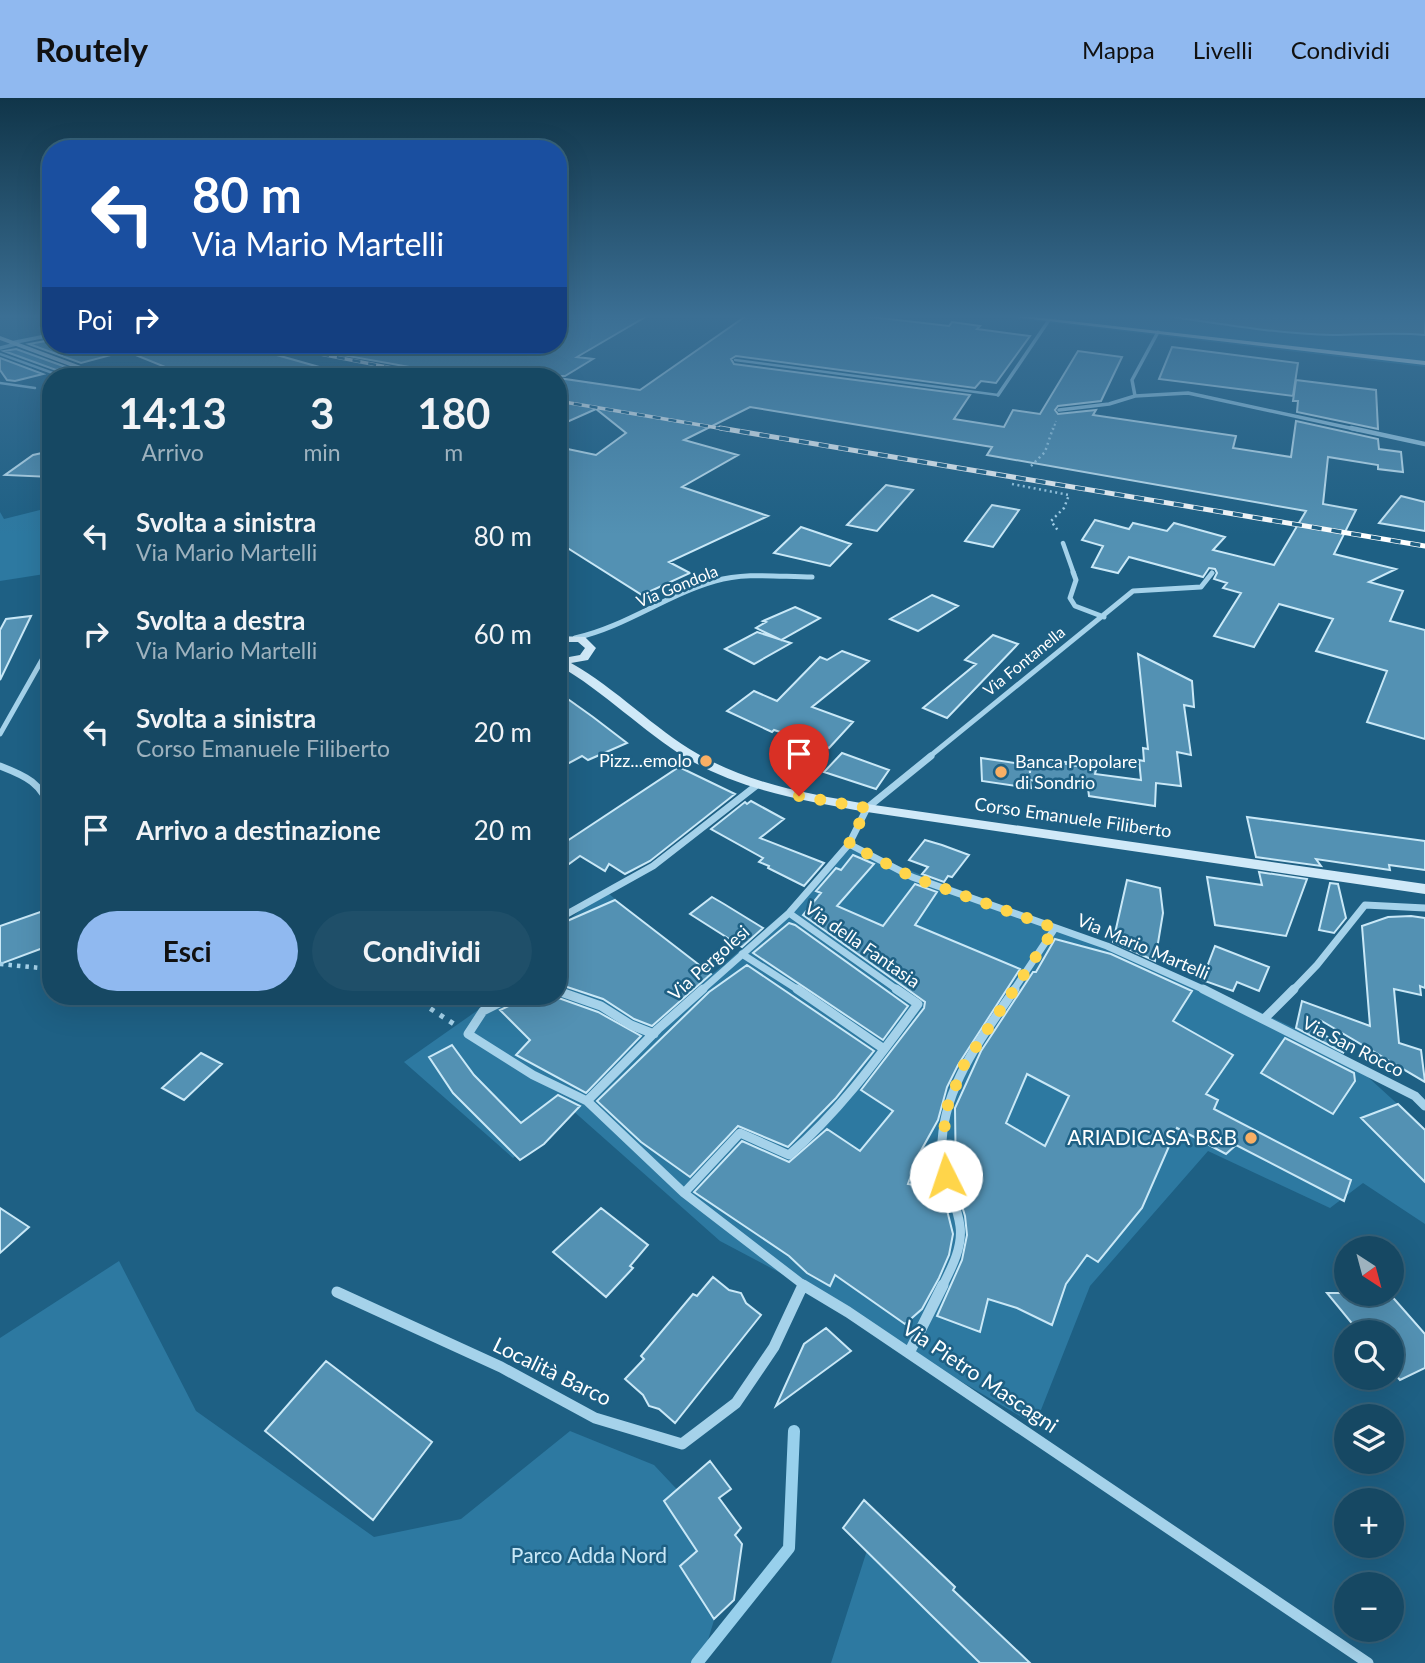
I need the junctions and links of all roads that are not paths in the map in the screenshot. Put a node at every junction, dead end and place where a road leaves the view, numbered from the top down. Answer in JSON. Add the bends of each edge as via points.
{"nodes":[{"id":1,"x":953,"y":389,"type":"edge"},
{"id":2,"x":1002,"y":389,"type":"edge"},
{"id":3,"x":1134,"y":389,"type":"edge"},
{"id":4,"x":998,"y":395,"type":"joint"},
{"id":5,"x":1135,"y":396,"type":"junction"},
{"id":6,"x":1059,"y":410,"type":"road end"},
{"id":7,"x":1425,"y":444,"type":"edge"},
{"id":8,"x":1063,"y":543,"type":"road end"},
{"id":9,"x":1212,"y":573,"type":"dead end"},
{"id":10,"x":812,"y":577,"type":"dead end"},
{"id":11,"x":1104,"y":617,"type":"junction"},
{"id":12,"x":597,"y":634,"type":"junction"},
{"id":13,"x":567,"y":638,"type":"edge"},
{"id":14,"x":575,"y":638,"type":"junction"},
{"id":15,"x":589,"y":650,"type":"junction"},
{"id":16,"x":42,"y":660,"type":"edge"},
{"id":17,"x":567,"y":662,"type":"edge"},
{"id":18,"x":567,"y":665,"type":"edge"},
{"id":19,"x":589,"y":676,"type":"junction"},
{"id":20,"x":0,"y":734,"type":"edge"},
{"id":21,"x":0,"y":766,"type":"edge"},
{"id":22,"x":757,"y":785,"type":"junction"},
{"id":23,"x":42,"y":787,"type":"edge"},
{"id":24,"x":867,"y":808,"type":"junction"},
{"id":25,"x":849,"y":844,"type":"junction"},
{"id":26,"x":1425,"y":889,"type":"edge"},
{"id":27,"x":1425,"y":908,"type":"edge"},
{"id":28,"x":567,"y":913,"type":"edge"},
{"id":29,"x":789,"y":913,"type":"junction"},
{"id":30,"x":1055,"y":928,"type":"junction"},
{"id":31,"x":742,"y":954,"type":"junction"},
{"id":32,"x":567,"y":993,"type":"edge"},
{"id":33,"x":495,"y":1005,"type":"edge"},
{"id":34,"x":1264,"y":1019,"type":"junction"},
{"id":35,"x":654,"y":1034,"type":"junction"},
{"id":36,"x":884,"y":1049,"type":"junction"},
{"id":37,"x":587,"y":1101,"type":"junction"},
{"id":38,"x":1425,"y":1106,"type":"edge"},
{"id":39,"x":684,"y":1193,"type":"junction"},
{"id":40,"x":803,"y":1285,"type":"junction"},
{"id":41,"x":337,"y":1292,"type":"dead end"},
{"id":42,"x":909,"y":1353,"type":"junction"},
{"id":43,"x":1368,"y":1663,"type":"edge"}],
"edges":[{"from":1,"to":4,"type":"lane"},
{"from":2,"to":4,"type":"street"},
{"from":3,"to":5,"type":"street"},
{"from":5,"to":6,"type":"street"},
{"from":5,"to":7,"type":"street","via":[[1188,393]]},
{"from":8,"to":11,"type":"street","via":[[1076,580],[1070,598],[1075,606]]},
{"from":9,"to":11,"type":"street","name":"Via Fontanella","via":[[1201,587],[1133,592]]},
{"from":10,"to":12,"type":"street","name":"Via Gondola","via":[[714,581]]},
{"from":11,"to":24,"type":"street","name":"Via Fontanella"},
{"from":12,"to":14,"type":"street","name":"Via Gondola"},
{"from":12,"to":15,"type":"street"},
{"from":13,"to":14,"type":"main road"},
{"from":14,"to":15,"type":"main road"},
{"from":15,"to":17,"type":"main road","via":[[577,661]]},
{"from":15,"to":19,"type":"main road"},
{"from":16,"to":20,"type":"street"},
{"from":18,"to":19,"type":"main road","name":"Corso Emanuele Filiberto"},
{"from":19,"to":22,"type":"main road","name":"Corso Emanuele Filiberto","via":[[691,755]]},
{"from":21,"to":23,"type":"street"},
{"from":22,"to":24,"type":"main road","name":"Corso Emanuele Filiberto"},
{"from":22,"to":28,"type":"street","via":[[670,853]]},
{"from":24,"to":25,"type":"street"},
{"from":24,"to":26,"type":"main road","name":"Corso Emanuele Filiberto"},
{"from":25,"to":29,"type":"street","name":"Via Pergolesi"},
{"from":25,"to":30,"type":"street","name":"Via Mario Martelli","via":[[912,877]]},
{"from":27,"to":34,"type":"street","via":[[1365,905],[1317,965]]},
{"from":29,"to":31,"type":"street","name":"Via Pergolesi"},
{"from":29,"to":36,"type":"street","name":"Via della Fantasia","via":[[918,1003]]},
{"from":30,"to":34,"type":"street","name":"Via Mario Martelli","via":[[1107,946]]},
{"from":30,"to":42,"type":"street","via":[[964,1065],[946,1110],[942,1158],[960,1227],[955,1260]]},
{"from":31,"to":35,"type":"street","name":"Via Pergolesi"},
{"from":31,"to":36,"type":"street"},
{"from":32,"to":35,"type":"street"},
{"from":33,"to":37,"type":"street","name":"Via Pietro Mascagni","via":[[483,1011],[468,1034],[533,1075]]},
{"from":34,"to":38,"type":"street","name":"Via San Rocco","via":[[1415,1096]]},
{"from":35,"to":37,"type":"street","name":"Via Pergolesi"},
{"from":36,"to":39,"type":"street","via":[[813,1136],[789,1155],[740,1133]]},
{"from":37,"to":39,"type":"street","name":"Via Pietro Mascagni"},
{"from":39,"to":40,"type":"street","name":"Via Pietro Mascagni"},
{"from":40,"to":41,"type":"street","name":"Località Barco","via":[[774,1347],[736,1403],[682,1444],[595,1418],[502,1367]]},
{"from":40,"to":42,"type":"street","name":"Via Pietro Mascagni"},
{"from":42,"to":43,"type":"street","name":"Via Pietro Mascagni"}]}
